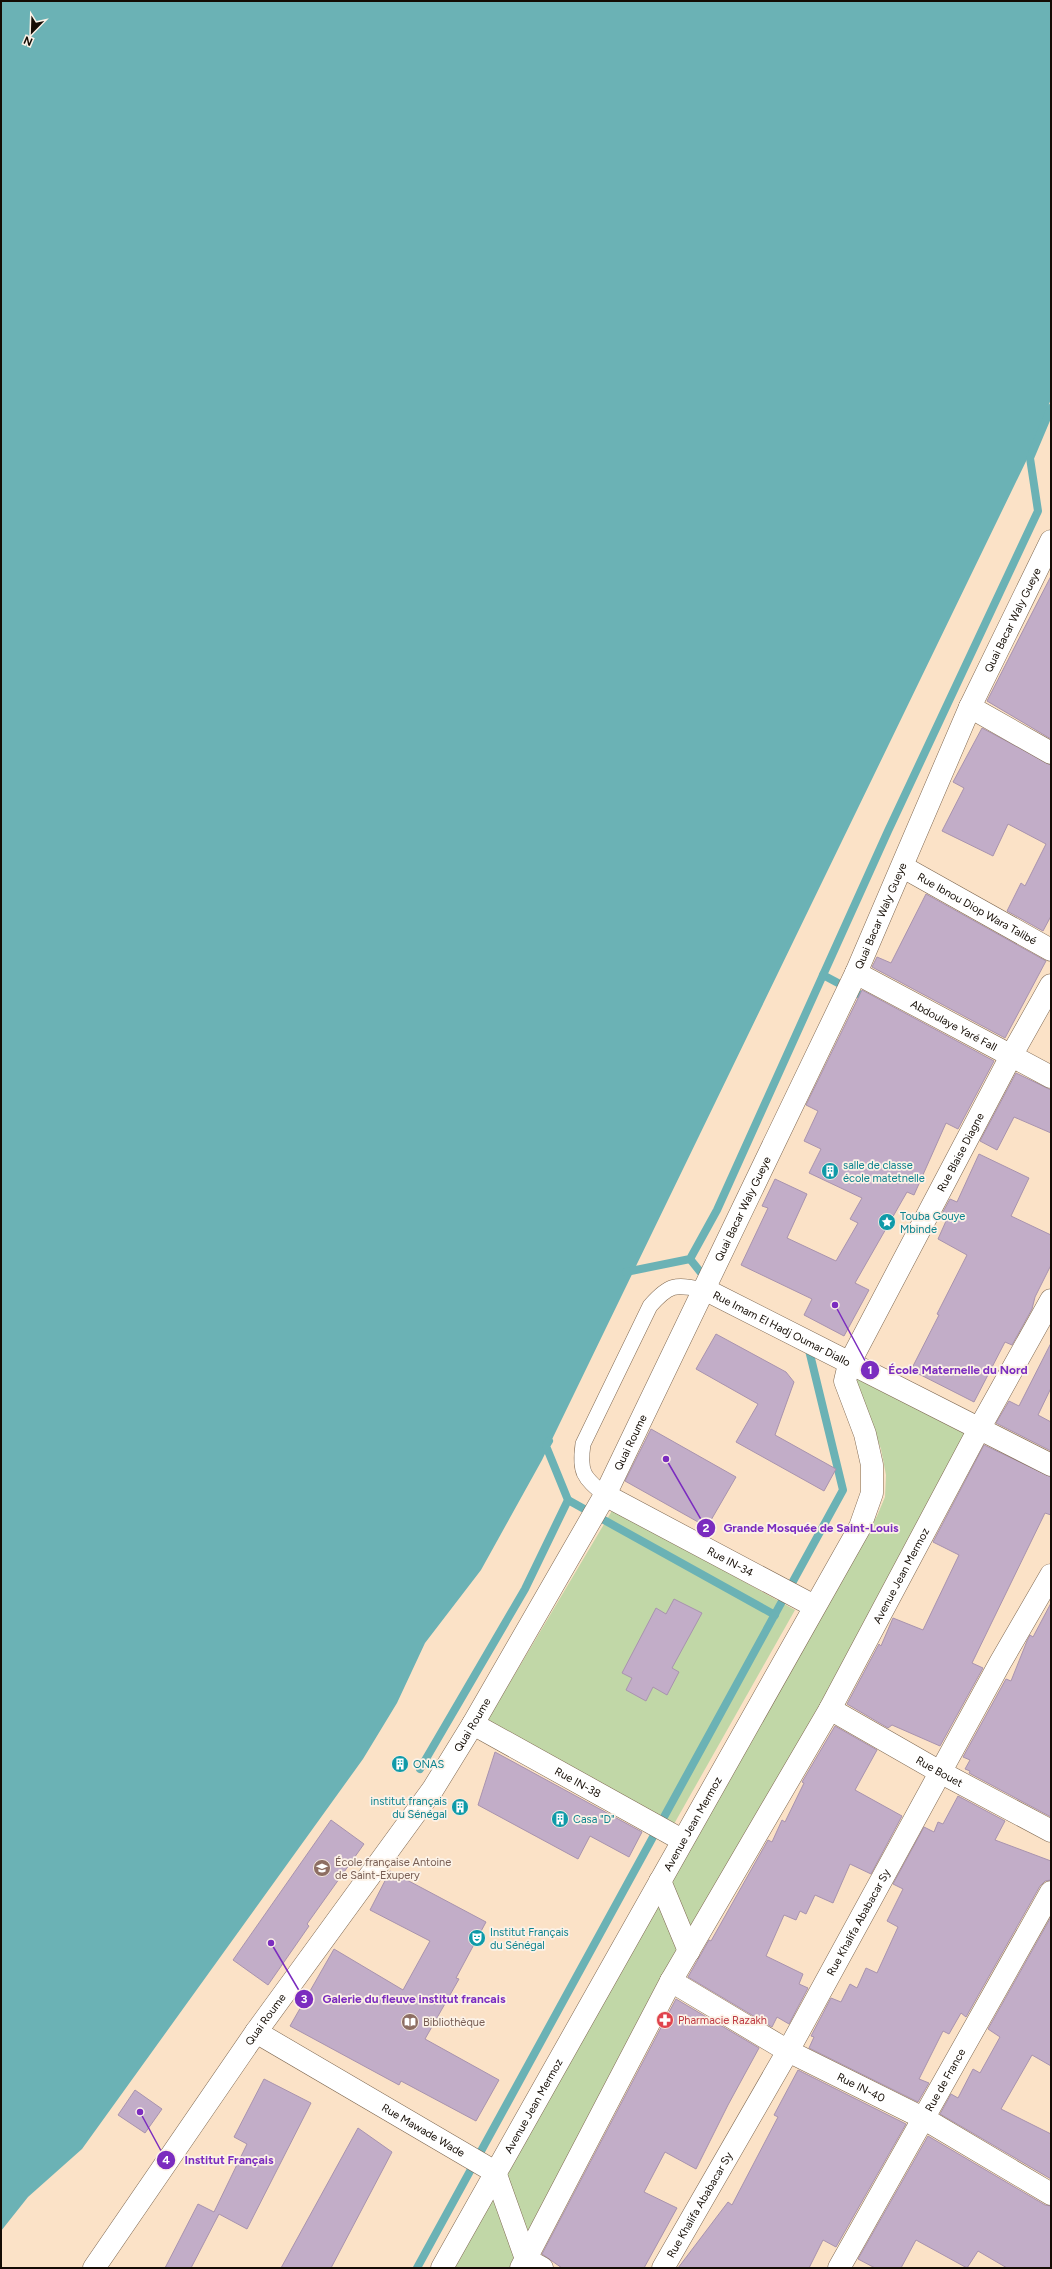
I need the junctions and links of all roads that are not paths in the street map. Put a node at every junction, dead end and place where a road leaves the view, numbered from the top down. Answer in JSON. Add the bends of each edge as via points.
{"nodes":[{"id":1,"x":1051,"y":541,"type":"edge"},
{"id":2,"x":970,"y":707,"type":"junction"},
{"id":3,"x":1051,"y":753,"type":"edge"},
{"id":4,"x":903,"y":867,"type":"junction"},
{"id":5,"x":1051,"y":950,"type":"edge"},
{"id":6,"x":856,"y":973,"type":"junction"},
{"id":7,"x":1051,"y":985,"type":"edge"},
{"id":8,"x":1011,"y":1056,"type":"junction"},
{"id":9,"x":1051,"y":1077,"type":"edge"},
{"id":10,"x":706,"y":1290,"type":"junction"},
{"id":11,"x":1051,"y":1300,"type":"edge"},
{"id":12,"x":849,"y":1364,"type":"junction"},
{"id":13,"x":979,"y":1429,"type":"junction"},
{"id":14,"x":1051,"y":1464,"type":"edge"},
{"id":15,"x":605,"y":1495,"type":"junction"},
{"id":16,"x":1051,"y":1575,"type":"edge"},
{"id":17,"x":814,"y":1606,"type":"junction"},
{"id":18,"x":830,"y":1709,"type":"junction"},
{"id":19,"x":473,"y":1724,"type":"junction"},
{"id":20,"x":940,"y":1772,"type":"junction"},
{"id":21,"x":1051,"y":1831,"type":"edge"},
{"id":22,"x":682,"y":1840,"type":"junction"},
{"id":23,"x":660,"y":1881,"type":"junction"},
{"id":24,"x":1051,"y":1892,"type":"edge"},
{"id":25,"x":689,"y":1951,"type":"junction"},
{"id":26,"x":671,"y":1981,"type":"junction"},
{"id":27,"x":256,"y":2032,"type":"junction"},
{"id":28,"x":788,"y":2051,"type":"junction"},
{"id":29,"x":924,"y":2118,"type":"junction"},
{"id":30,"x":495,"y":2172,"type":"junction"},
{"id":31,"x":1051,"y":2194,"type":"edge"},
{"id":32,"x":530,"y":2265,"type":"edge"},
{"id":33,"x":94,"y":2268,"type":"edge"},
{"id":34,"x":442,"y":2268,"type":"edge"},
{"id":35,"x":663,"y":2268,"type":"edge"},
{"id":36,"x":839,"y":2268,"type":"edge"}],
"edges":[{"from":1,"to":2,"type":"street","name":"Quai Bacar Waly Gueye"},
{"from":2,"to":3,"type":"street"},
{"from":2,"to":4,"type":"street","name":"Quai Bacar Waly Gueye"},
{"from":4,"to":5,"type":"street","name":"Rue Ibnou Diop Wara Talibé"},
{"from":4,"to":6,"type":"street","name":"Quai Bacar Waly Gueye"},
{"from":6,"to":8,"type":"street","name":"Abdoulaye Yaré Fall"},
{"from":6,"to":10,"type":"street","name":"Quai Bacar Waly Gueye"},
{"from":7,"to":8,"type":"street","name":"Rue Blaise Diagne"},
{"from":8,"to":9,"type":"street","name":"Abdoulaye Yaré Fall"},
{"from":8,"to":12,"type":"street","name":"Rue Blaise Diagne"},
{"from":10,"to":12,"type":"street","name":"Rue Imam El Hadj Oumar Diallo"},
{"from":10,"to":15,"type":"street","name":"Quai Roume"},
{"from":10,"to":15,"type":"lane","via":[[679,1286],[664,1290],[647,1313],[583,1444],[581,1462],[587,1480]]},
{"from":11,"to":13,"type":"street","name":"Avenue Jean Mermoz"},
{"from":12,"to":13,"type":"street","name":"Rue Imam El Hadj Oumar Diallo"},
{"from":12,"to":17,"type":"street","name":"Avenue Jean Mermoz","via":[[845,1381],[865,1434],[872,1465],[872,1493],[860,1527]]},
{"from":13,"to":14,"type":"street","name":"Rue Imam El Hadj Oumar Diallo"},
{"from":13,"to":18,"type":"street","name":"Avenue Jean Mermoz"},
{"from":15,"to":17,"type":"street","name":"Rue IN-34"},
{"from":15,"to":19,"type":"street","name":"Quai Roume"},
{"from":16,"to":20,"type":"street","name":"Rue Khalifa Ababacar Sy"},
{"from":17,"to":22,"type":"street","name":"Avenue Jean Mermoz"},
{"from":18,"to":20,"type":"street","name":"Rue Bouet"},
{"from":18,"to":25,"type":"street","name":"Avenue Jean Mermoz"},
{"from":19,"to":22,"type":"street","name":"Rue IN-38"},
{"from":19,"to":27,"type":"street","name":"Quai Roume","via":[[383,1860]]},
{"from":20,"to":21,"type":"street","name":"Rue Bouet"},
{"from":20,"to":28,"type":"street","name":"Rue Khalifa Ababacar Sy"},
{"from":22,"to":23,"type":"street","name":"Avenue Jean Mermoz"},
{"from":23,"to":25,"type":"street"},
{"from":23,"to":30,"type":"street","name":"Avenue Jean Mermoz"},
{"from":24,"to":29,"type":"street","name":"Rue de France"},
{"from":25,"to":26,"type":"street","name":"Avenue Jean Mermoz"},
{"from":26,"to":28,"type":"street","name":"Rue IN-40"},
{"from":26,"to":32,"type":"street","name":"Avenue Jean Mermoz"},
{"from":27,"to":30,"type":"street","name":"Rue Mawade Wade"},
{"from":27,"to":33,"type":"street","name":"Quai Roume"},
{"from":28,"to":29,"type":"street","name":"Rue IN-40"},
{"from":28,"to":35,"type":"street","name":"Rue Khalifa Ababacar Sy"},
{"from":29,"to":31,"type":"street","name":"Rue IN-40"},
{"from":29,"to":36,"type":"street","name":"Rue de France"},
{"from":30,"to":32,"type":"street"},
{"from":30,"to":34,"type":"street","name":"Avenue Jean Mermoz"}]}
